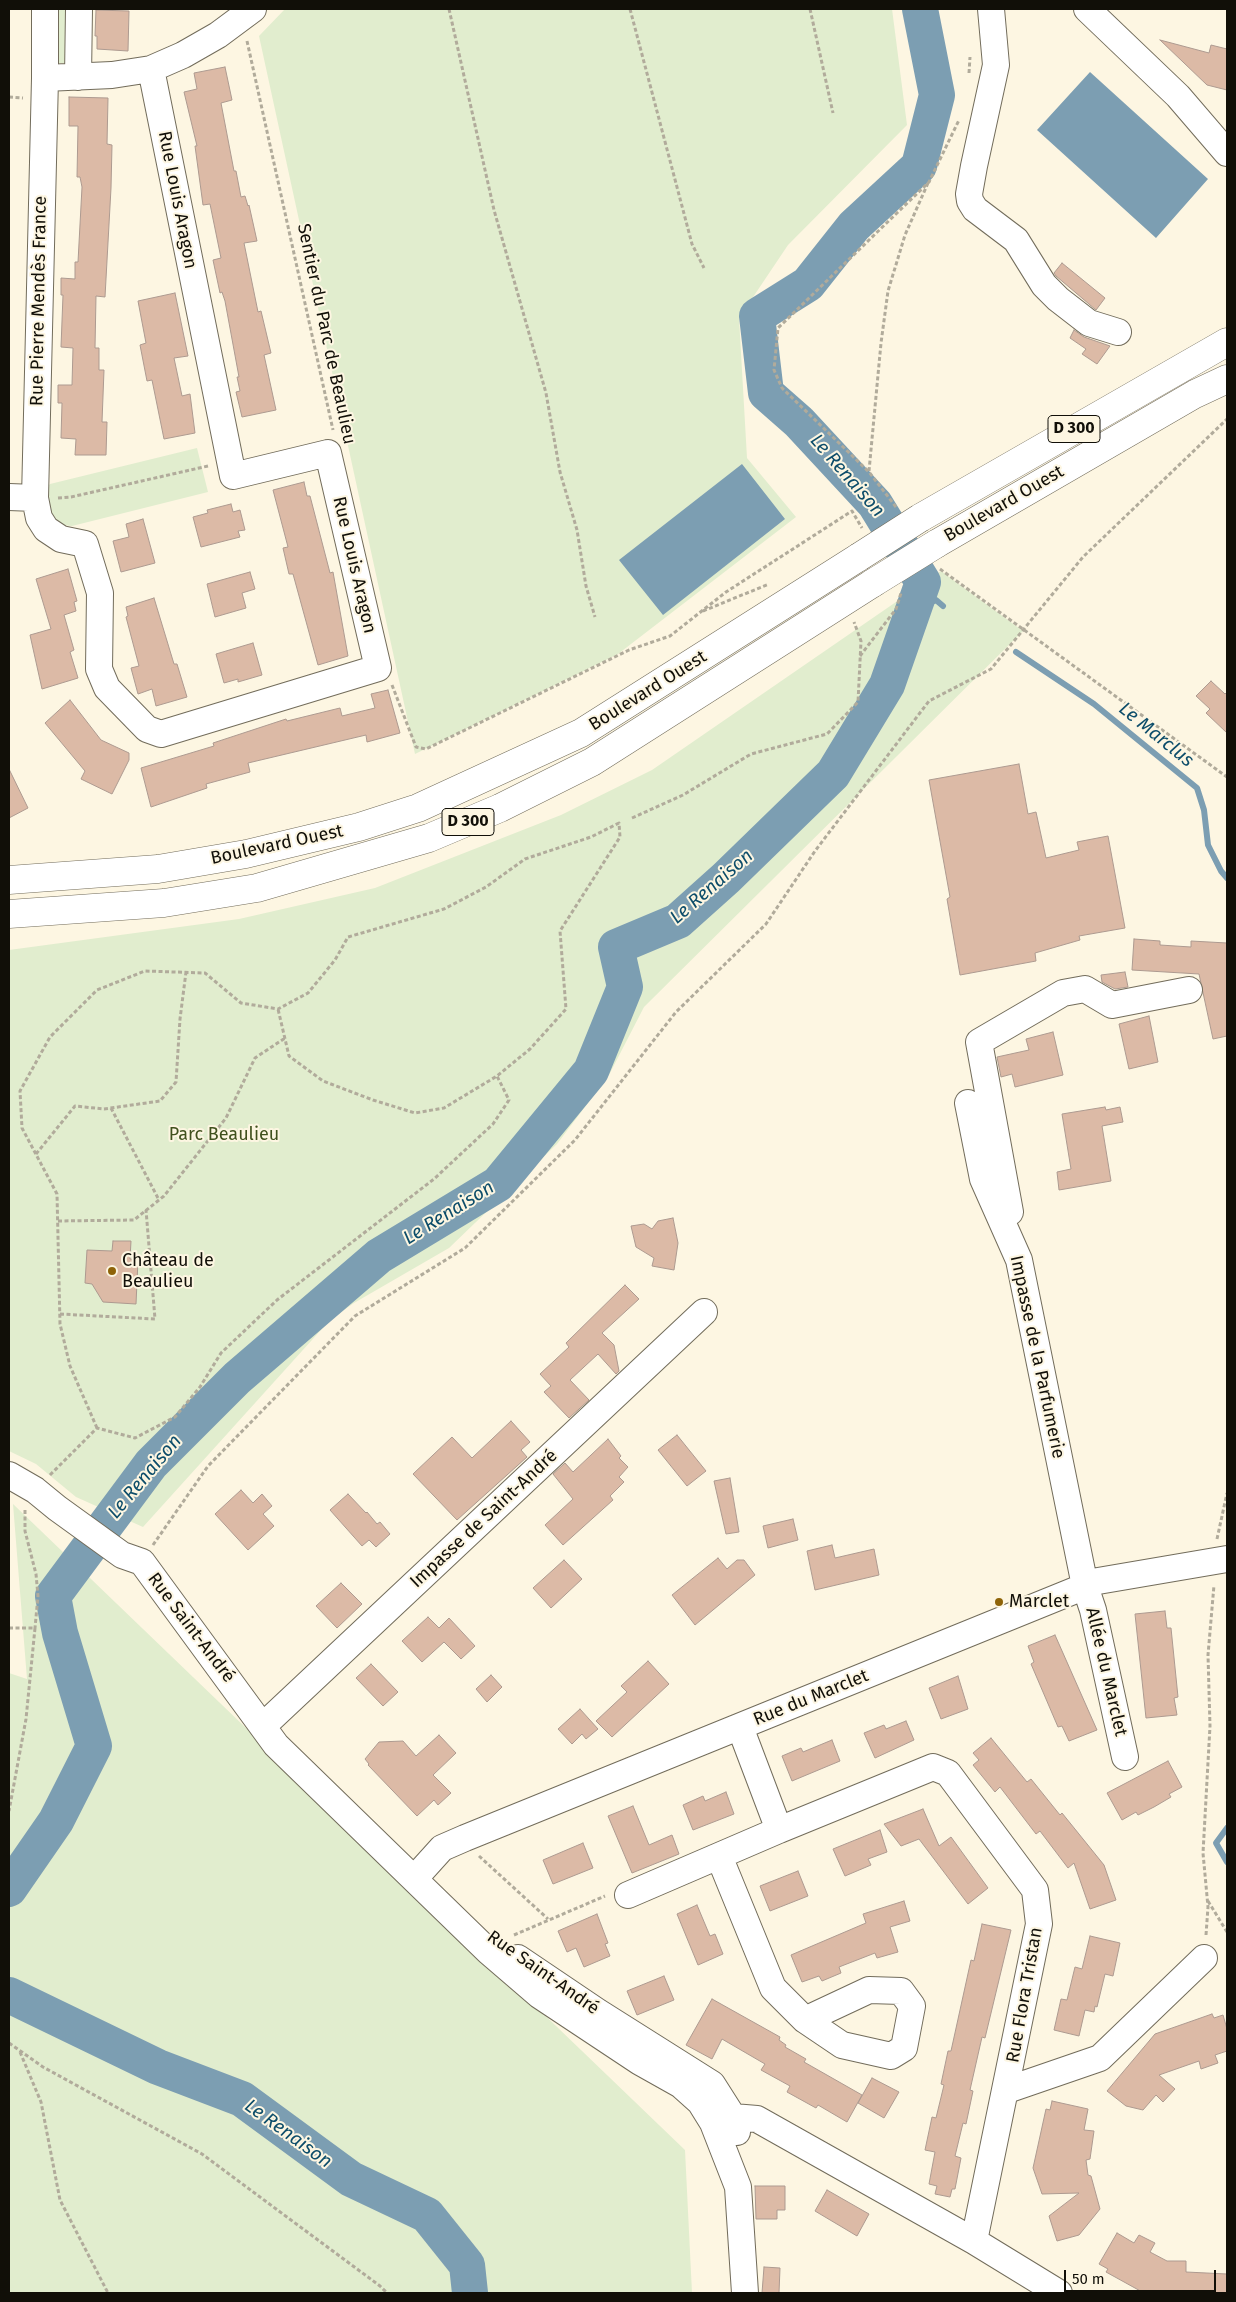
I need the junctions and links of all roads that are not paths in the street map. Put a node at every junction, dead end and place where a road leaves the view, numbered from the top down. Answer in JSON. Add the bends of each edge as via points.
{"nodes":[{"id":1,"x":46,"y":9,"type":"edge"},
{"id":2,"x":79,"y":9,"type":"edge"},
{"id":3,"x":991,"y":9,"type":"edge"},
{"id":4,"x":1087,"y":9,"type":"edge"},
{"id":5,"x":248,"y":13,"type":"edge"},
{"id":6,"x":151,"y":69,"type":"junction"},
{"id":7,"x":78,"y":76,"type":"junction"},
{"id":8,"x":45,"y":78,"type":"junction"},
{"id":9,"x":1178,"y":96,"type":"junction"},
{"id":10,"x":1227,"y":135,"type":"edge"},
{"id":11,"x":1227,"y":153,"type":"edge"},
{"id":12,"x":1118,"y":332,"type":"dead end"},
{"id":13,"x":1227,"y":342,"type":"edge"},
{"id":14,"x":1227,"y":379,"type":"edge"},
{"id":15,"x":9,"y":497,"type":"edge"},
{"id":16,"x":34,"y":498,"type":"junction"},
{"id":17,"x":9,"y":880,"type":"edge"},
{"id":18,"x":9,"y":914,"type":"edge"},
{"id":19,"x":1189,"y":990,"type":"dead end"},
{"id":20,"x":968,"y":1103,"type":"dead end"},
{"id":21,"x":1019,"y":1260,"type":"junction"},
{"id":22,"x":704,"y":1312,"type":"dead end"},
{"id":23,"x":9,"y":1475,"type":"edge"},
{"id":24,"x":1222,"y":1560,"type":"edge"},
{"id":25,"x":1085,"y":1586,"type":"junction"},
{"id":26,"x":263,"y":1726,"type":"junction"},
{"id":27,"x":740,"y":1727,"type":"junction"},
{"id":28,"x":1125,"y":1757,"type":"dead end"},
{"id":29,"x":779,"y":1830,"type":"junction"},
{"id":30,"x":719,"y":1856,"type":"junction"},
{"id":31,"x":418,"y":1876,"type":"junction"},
{"id":32,"x":628,"y":1895,"type":"road end"},
{"id":33,"x":1204,"y":1958,"type":"road end"},
{"id":34,"x":805,"y":2020,"type":"dead end"},
{"id":35,"x":1007,"y":2090,"type":"junction"},
{"id":36,"x":723,"y":2120,"type":"junction"},
{"id":37,"x":974,"y":2241,"type":"junction"},
{"id":38,"x":745,"y":2293,"type":"edge"},
{"id":39,"x":1059,"y":2293,"type":"edge"}],
"edges":[{"from":1,"to":8,"type":"street","name":"Rue Pierre Mendès France"},
{"from":2,"to":7,"type":"street"},
{"from":3,"to":12,"type":"street","via":[[996,65],[974,166],[970,202],[1016,240],[1044,285],[1058,298],[1089,323]]},
{"from":4,"to":9,"type":"street"},
{"from":5,"to":6,"type":"street","via":[[218,35]]},
{"from":6,"to":7,"type":"street"},
{"from":6,"to":16,"type":"street","name":"Rue Louis Aragon","via":[[233,476],[328,453],[378,668],[161,734],[147,729],[107,688],[99,669],[100,593],[85,544],[61,539],[46,529],[39,518]]},
{"from":7,"to":8,"type":"street"},
{"from":8,"to":16,"type":"street","name":"Rue Pierre Mendès France"},
{"from":9,"to":10,"type":"street"},
{"from":9,"to":11,"type":"street"},
{"from":13,"to":17,"type":"main road","name":"Boulevard Ouest","number":"D 300","bridge":true,"via":[[909,514],[581,733],[418,808],[359,827],[237,856],[158,869]]},
{"from":14,"to":18,"type":"main road","name":"Boulevard Ouest","number":"D 300","bridge":true,"via":[[1195,394],[936,554],[846,600],[592,762],[500,808],[429,838],[257,888],[164,903]]},
{"from":15,"to":16,"type":"street"},
{"from":19,"to":21,"type":"street","via":[[1112,1005],[1085,988],[1063,993],[979,1042]]},
{"from":20,"to":21,"type":"street","name":"Impasse de la Parfumerie","via":[[983,1179]]},
{"from":21,"to":25,"type":"street","name":"Impasse de la Parfumerie"},
{"from":22,"to":26,"type":"street","name":"Impasse de Saint-André"},
{"from":23,"to":26,"type":"street","name":"Rue Saint-André","via":[[132,1558]]},
{"from":24,"to":25,"type":"street","name":"Rue du Marclet"},
{"from":25,"to":27,"type":"street","name":"Rue du Marclet"},
{"from":25,"to":28,"type":"street","name":"Allée du Marclet"},
{"from":26,"to":31,"type":"street","name":"Rue Saint-André","via":[[286,1741]]},
{"from":27,"to":29,"type":"street"},
{"from":27,"to":31,"type":"street","name":"Rue du Marclet","via":[[442,1848]]},
{"from":29,"to":30,"type":"street","name":"Rue Flora Tristan"},
{"from":29,"to":35,"type":"street","name":"Rue Flora Tristan","via":[[933,1767],[948,1773],[1035,1890],[1039,1924]]},
{"from":30,"to":32,"type":"street","name":"Rue Flora Tristan"},
{"from":30,"to":34,"type":"street","via":[[773,1988]]},
{"from":31,"to":36,"type":"street","name":"Rue Saint-André","via":[[489,1952],[539,1995],[681,2086]]},
{"from":31,"to":36,"type":"street","name":"Rue Saint-André","via":[[497,1943],[712,2084]]},
{"from":33,"to":35,"type":"street","via":[[1100,2058]]},
{"from":35,"to":37,"type":"street","name":"Rue Flora Tristan"},
{"from":36,"to":37,"type":"street","via":[[757,2119]]},
{"from":36,"to":38,"type":"street","name":"Rue Saint-André","via":[[738,2187]]},
{"from":37,"to":39,"type":"street"}]}
